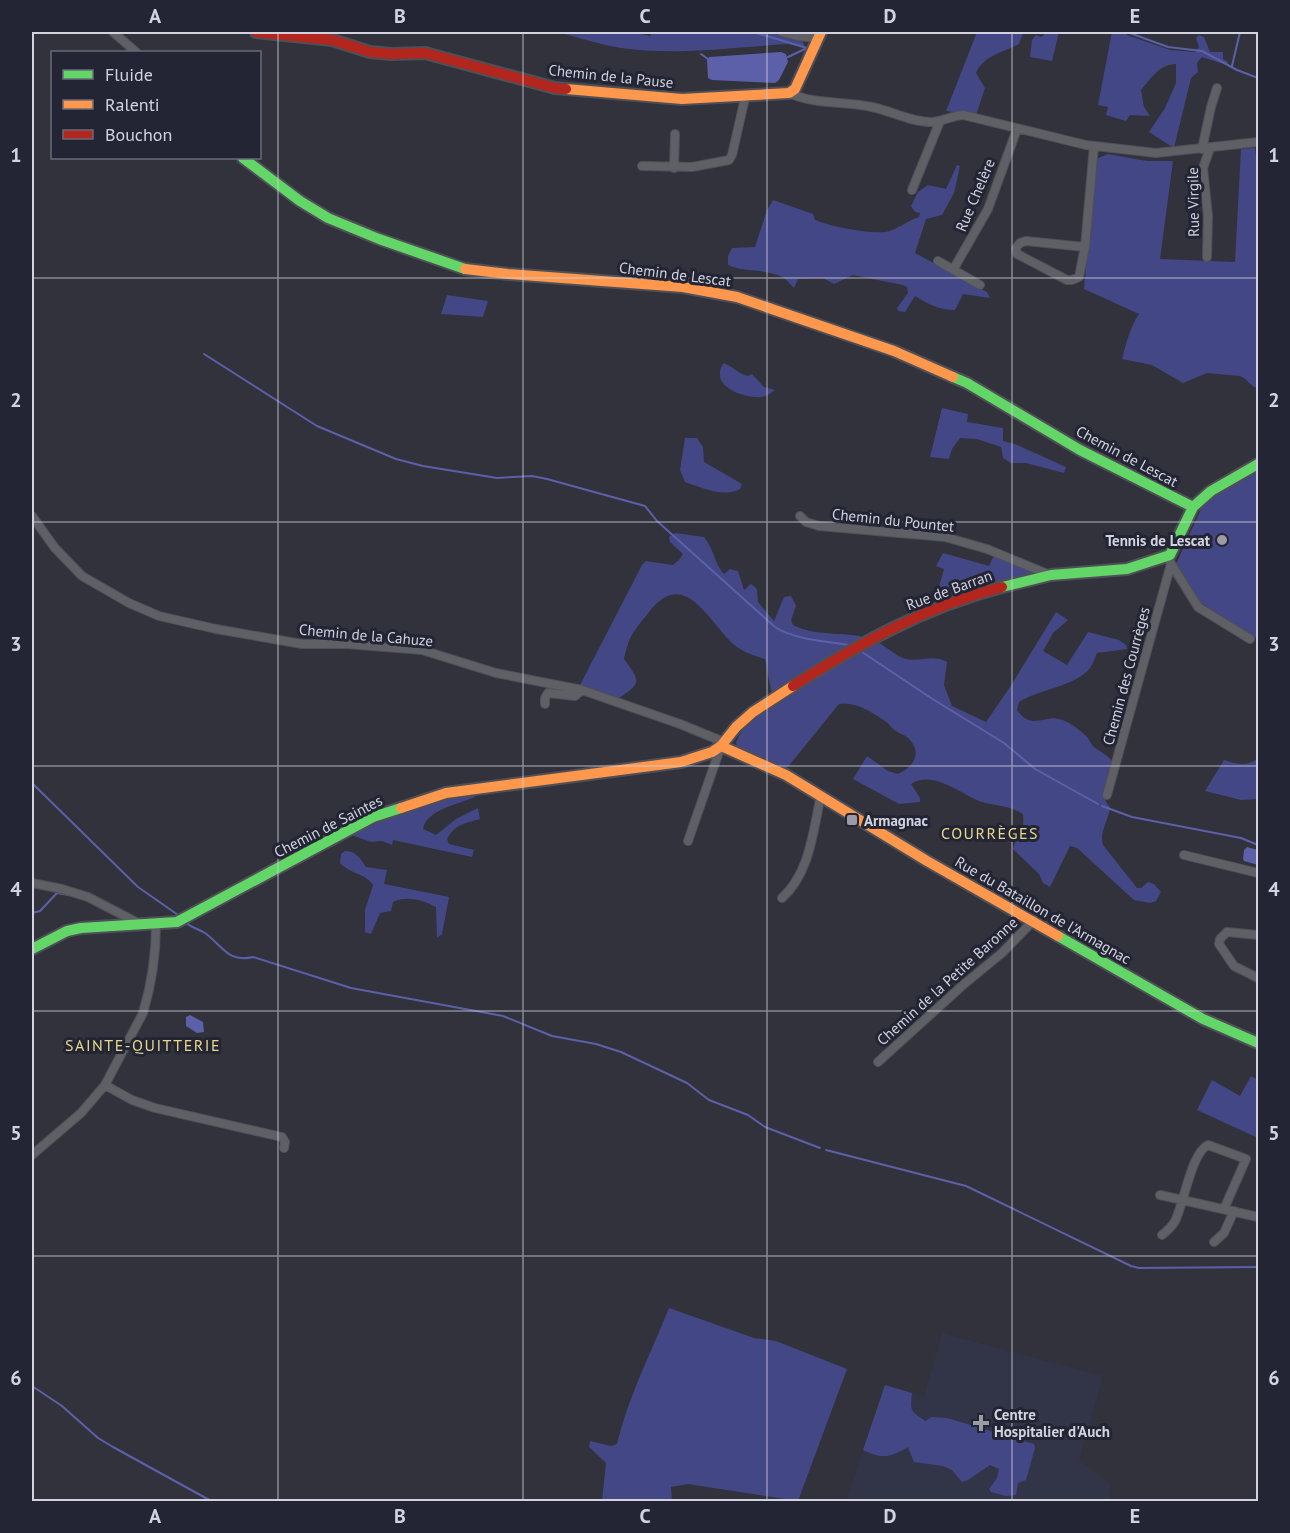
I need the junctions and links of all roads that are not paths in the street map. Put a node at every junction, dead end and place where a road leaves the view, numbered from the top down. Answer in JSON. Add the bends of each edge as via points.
{"nodes":[{"id":1,"x":113,"y":32,"type":"edge"},
{"id":2,"x":256,"y":32,"type":"edge"},
{"id":3,"x":782,"y":32,"type":"edge"},
{"id":4,"x":819,"y":35,"type":"edge"},
{"id":5,"x":135,"y":51,"type":"edge"},
{"id":6,"x":1217,"y":88,"type":"dead end"},
{"id":7,"x":789,"y":93,"type":"junction"},
{"id":8,"x":745,"y":98,"type":"junction"},
{"id":9,"x":940,"y":121,"type":"junction"},
{"id":10,"x":1017,"y":129,"type":"junction"},
{"id":11,"x":675,"y":134,"type":"dead end"},
{"id":12,"x":1258,"y":142,"type":"edge"},
{"id":13,"x":1094,"y":146,"type":"junction"},
{"id":14,"x":1206,"y":148,"type":"junction"},
{"id":15,"x":244,"y":159,"type":"edge"},
{"id":16,"x":642,"y":166,"type":"dead end"},
{"id":17,"x":674,"y":168,"type":"junction"},
{"id":18,"x":912,"y":190,"type":"dead end"},
{"id":19,"x":1084,"y":247,"type":"junction"},
{"id":20,"x":1207,"y":257,"type":"dead end"},
{"id":21,"x":938,"y":261,"type":"dead end"},
{"id":22,"x":953,"y":270,"type":"junction"},
{"id":23,"x":980,"y":285,"type":"dead end"},
{"id":24,"x":1258,"y":464,"type":"edge"},
{"id":25,"x":1193,"y":507,"type":"junction"},
{"id":26,"x":32,"y":516,"type":"edge"},
{"id":27,"x":800,"y":516,"type":"dead end"},
{"id":28,"x":1170,"y":559,"type":"junction"},
{"id":29,"x":1051,"y":575,"type":"junction"},
{"id":30,"x":1250,"y":639,"type":"dead end"},
{"id":31,"x":582,"y":690,"type":"junction"},
{"id":32,"x":545,"y":704,"type":"dead end"},
{"id":33,"x":723,"y":744,"type":"junction"},
{"id":34,"x":821,"y":795,"type":"junction"},
{"id":35,"x":1107,"y":795,"type":"dead end"},
{"id":36,"x":688,"y":842,"type":"dead end"},
{"id":37,"x":1184,"y":855,"type":"dead end"},
{"id":38,"x":1258,"y":873,"type":"edge"},
{"id":39,"x":32,"y":883,"type":"edge"},
{"id":40,"x":782,"y":898,"type":"dead end"},
{"id":41,"x":1034,"y":920,"type":"junction"},
{"id":42,"x":156,"y":924,"type":"junction"},
{"id":43,"x":141,"y":925,"type":"junction"},
{"id":44,"x":1258,"y":935,"type":"edge"},
{"id":45,"x":32,"y":949,"type":"edge"},
{"id":46,"x":1258,"y":978,"type":"edge"},
{"id":47,"x":1258,"y":1043,"type":"edge"},
{"id":48,"x":878,"y":1062,"type":"dead end"},
{"id":49,"x":105,"y":1085,"type":"junction"},
{"id":50,"x":284,"y":1148,"type":"dead end"},
{"id":51,"x":32,"y":1155,"type":"edge"},
{"id":52,"x":1160,"y":1195,"type":"dead end"},
{"id":53,"x":1184,"y":1201,"type":"junction"},
{"id":54,"x":1224,"y":1209,"type":"junction"},
{"id":55,"x":1234,"y":1211,"type":"junction"},
{"id":56,"x":1258,"y":1216,"type":"edge"},
{"id":57,"x":1162,"y":1235,"type":"dead end"},
{"id":58,"x":1214,"y":1242,"type":"dead end"}],
"edges":[{"from":1,"to":5,"type":"street"},
{"from":2,"to":8,"type":"street","name":"Chemin de la Pause","via":[[332,40],[370,52],[441,56],[555,88],[682,99]]},
{"from":3,"to":4,"type":"street"},
{"from":4,"to":7,"type":"street","via":[[799,81]]},
{"from":6,"to":14,"type":"street","name":"Rue Virgile"},
{"from":7,"to":8,"type":"street","name":"Chemin de la Pause"},
{"from":7,"to":9,"type":"street","via":[[812,101],[872,107],[924,121]]},
{"from":8,"to":17,"type":"street","via":[[731,157],[711,164]]},
{"from":9,"to":10,"type":"street","via":[[963,115]]},
{"from":9,"to":18,"type":"street"},
{"from":10,"to":13,"type":"street"},
{"from":10,"to":22,"type":"street","name":"Rue Chelère","via":[[982,221]]},
{"from":11,"to":17,"type":"street"},
{"from":12,"to":14,"type":"street"},
{"from":13,"to":14,"type":"street","via":[[1156,153]]},
{"from":13,"to":19,"type":"street"},
{"from":14,"to":20,"type":"street","name":"Rue Virgile","via":[[1203,168]]},
{"from":15,"to":25,"type":"street","name":"Chemin de Lescat","via":[[328,218],[459,268],[683,287],[737,297],[894,351],[967,383],[1080,450]]},
{"from":16,"to":17,"type":"street"},
{"from":19,"to":19,"type":"street","via":[[1081,272],[1072,280],[1016,251],[1026,241]]},
{"from":21,"to":22,"type":"street"},
{"from":22,"to":23,"type":"street"},
{"from":24,"to":25,"type":"street","via":[[1210,491]]},
{"from":25,"to":28,"type":"street"},
{"from":26,"to":31,"type":"street","name":"Chemin de la Cahuze","via":[[82,576],[159,616],[302,644],[422,650],[496,672]]},
{"from":27,"to":29,"type":"street","name":"Chemin du Pountet","via":[[819,526],[927,535],[968,543]]},
{"from":28,"to":29,"type":"street","name":"Rue de Barran","via":[[1127,569]]},
{"from":28,"to":30,"type":"street","via":[[1198,607]]},
{"from":28,"to":35,"type":"street","name":"Chemin des Courrèges"},
{"from":29,"to":33,"type":"street","name":"Rue de Barran","via":[[972,595],[895,626],[771,699],[744,720]]},
{"from":31,"to":32,"type":"street","via":[[575,696],[549,693]]},
{"from":31,"to":33,"type":"street","name":"Chemin de la Cahuze","via":[[671,720]]},
{"from":33,"to":34,"type":"street","name":"Rue du Bataillon de l'Armagnac"},
{"from":33,"to":36,"type":"street"},
{"from":33,"to":42,"type":"street","name":"Chemin de Saintes","via":[[712,752],[681,762],[446,793],[393,809],[189,917]]},
{"from":34,"to":40,"type":"street","via":[[804,867],[792,890]]},
{"from":34,"to":41,"type":"street","name":"Rue du Bataillon de l'Armagnac","via":[[927,861]]},
{"from":37,"to":38,"type":"street"},
{"from":39,"to":43,"type":"street","via":[[88,897]]},
{"from":41,"to":47,"type":"street","name":"Rue du Bataillon de l'Armagnac","via":[[1203,1019]]},
{"from":41,"to":48,"type":"street","name":"Chemin de la Petite Baronne"},
{"from":42,"to":43,"type":"street","name":"Chemin de Saintes"},
{"from":42,"to":49,"type":"street","via":[[154,970],[146,1003]]},
{"from":43,"to":45,"type":"street","name":"Chemin de Saintes","via":[[81,928]]},
{"from":44,"to":46,"type":"street","via":[[1227,932],[1219,944],[1234,966]]},
{"from":49,"to":50,"type":"street","via":[[155,1108],[282,1137]]},
{"from":49,"to":51,"type":"street","via":[[81,1113]]},
{"from":52,"to":53,"type":"street"},
{"from":53,"to":54,"type":"street"},
{"from":53,"to":54,"type":"street","via":[[1191,1170],[1203,1147],[1208,1145],[1246,1159]]},
{"from":53,"to":57,"type":"street","via":[[1174,1224]]},
{"from":54,"to":55,"type":"street"},
{"from":55,"to":56,"type":"street"},
{"from":55,"to":58,"type":"street","via":[[1224,1233]]}]}
